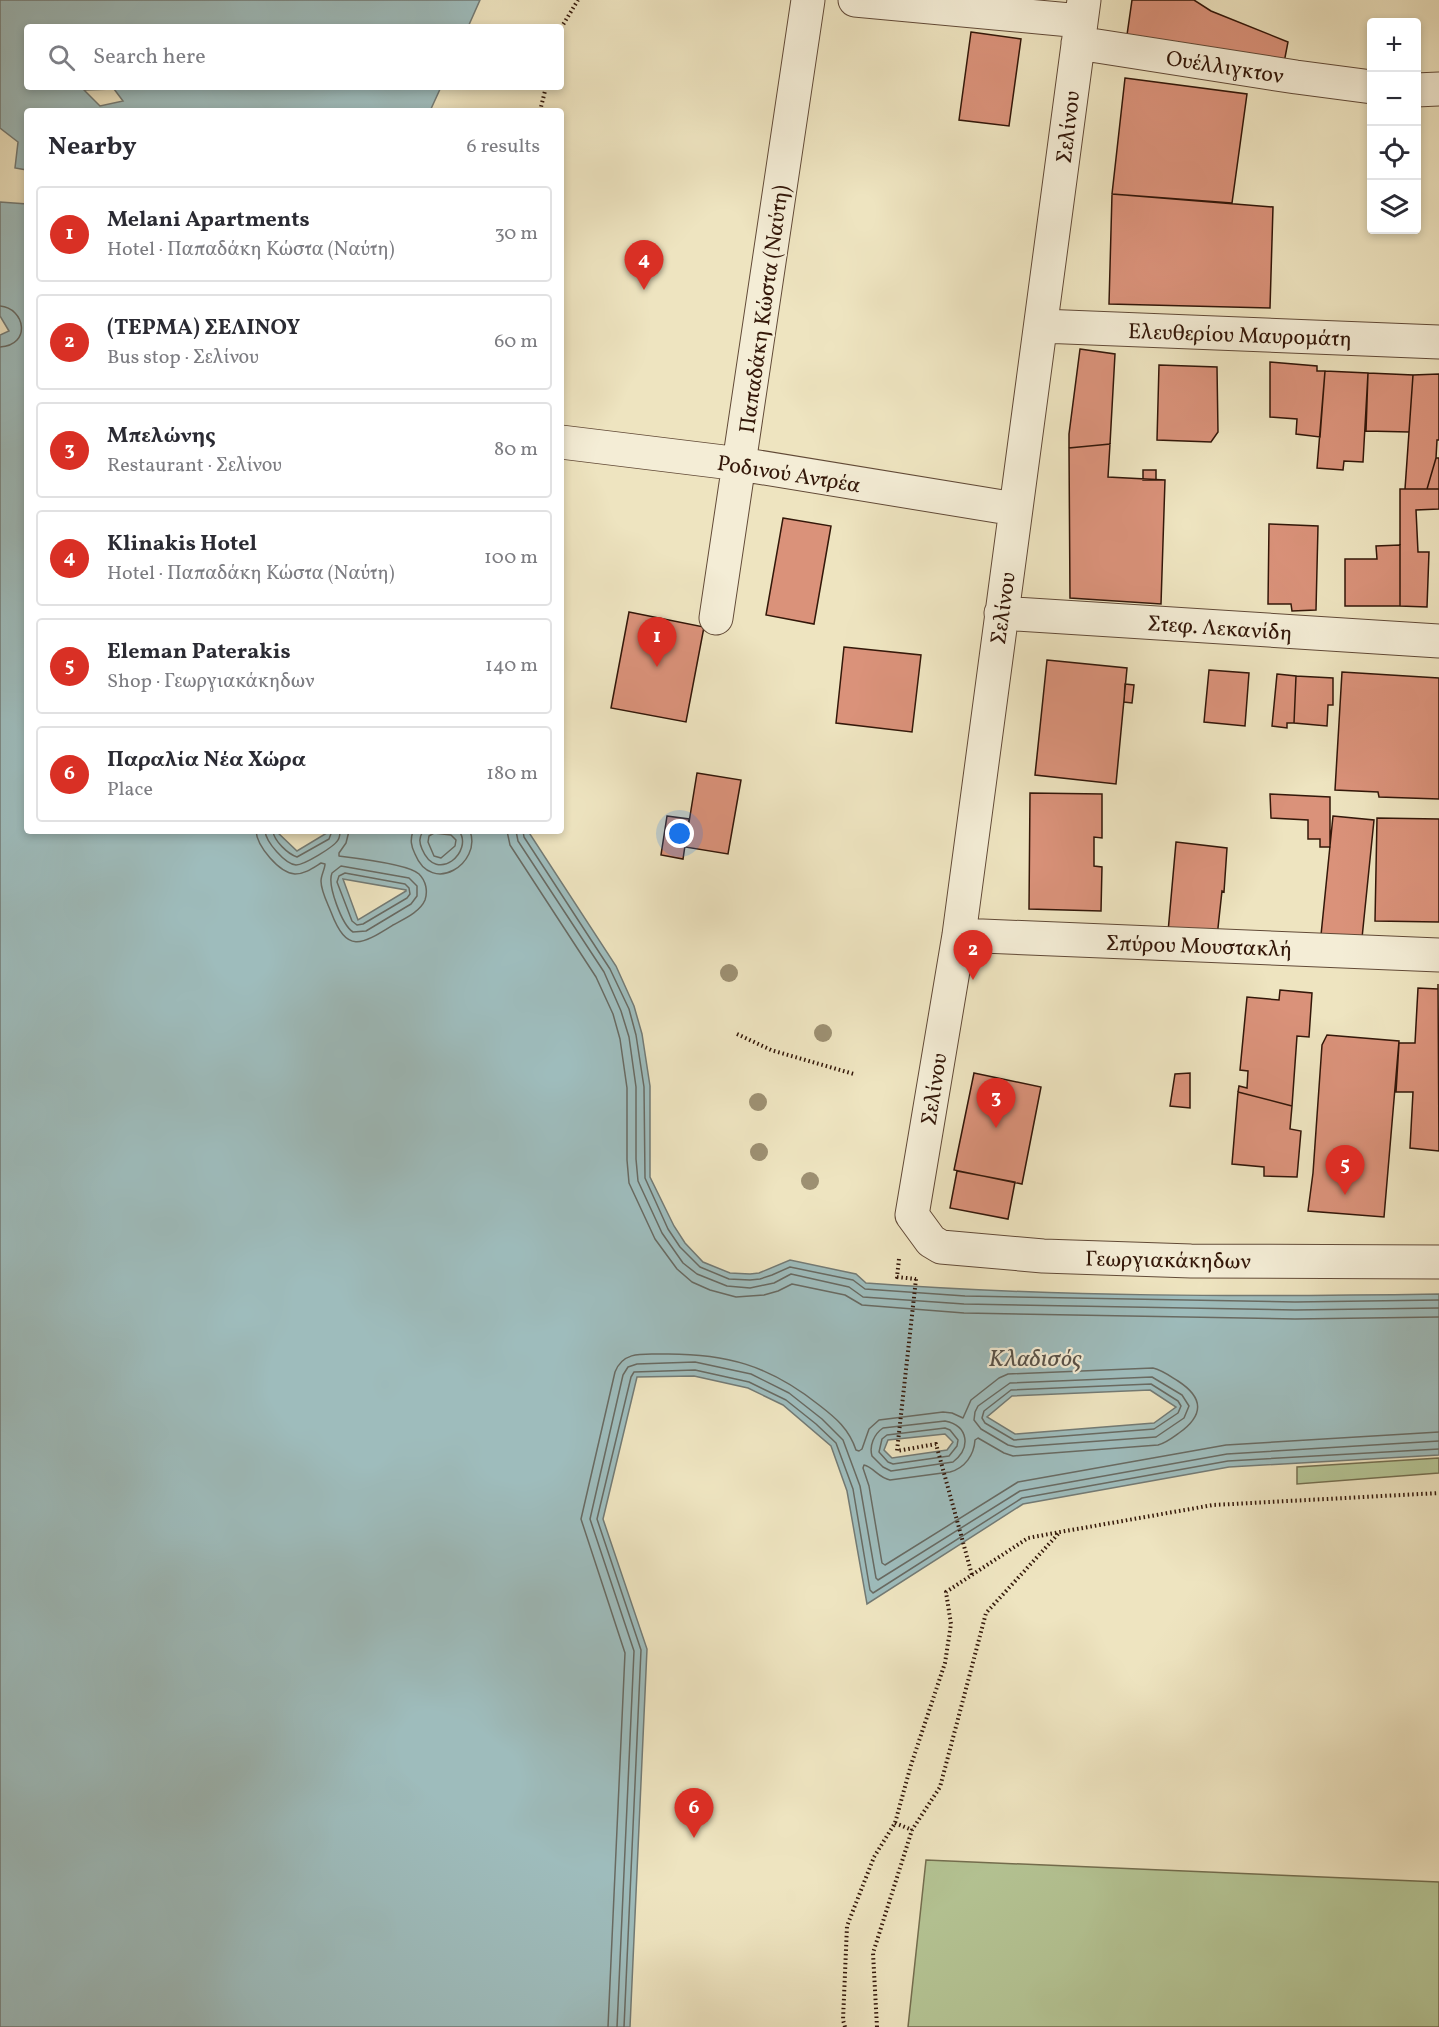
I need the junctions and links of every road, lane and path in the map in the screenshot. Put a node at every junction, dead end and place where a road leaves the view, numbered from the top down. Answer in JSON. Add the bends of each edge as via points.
{"nodes":[{"id":1,"x":578,"y":0,"type":"edge"},
{"id":2,"x":808,"y":0,"type":"edge"},
{"id":3,"x":855,"y":0,"type":"edge"},
{"id":4,"x":1081,"y":21,"type":"edge"},
{"id":5,"x":563,"y":24,"type":"edge"},
{"id":6,"x":1367,"y":86,"type":"edge"},
{"id":7,"x":1439,"y":89,"type":"edge"},
{"id":8,"x":545,"y":90,"type":"edge"},
{"id":9,"x":1421,"y":90,"type":"edge"},
{"id":10,"x":541,"y":108,"type":"edge"},
{"id":11,"x":1041,"y":326,"type":"junction"},
{"id":12,"x":1439,"y":342,"type":"edge"},
{"id":13,"x":564,"y":442,"type":"edge"},
{"id":14,"x":740,"y":464,"type":"junction"},
{"id":15,"x":1015,"y":509,"type":"junction"},
{"id":16,"x":1001,"y":613,"type":"junction"},
{"id":17,"x":716,"y":618,"type":"dead end"},
{"id":18,"x":1439,"y":641,"type":"edge"},
{"id":19,"x":959,"y":935,"type":"junction"},
{"id":20,"x":1439,"y":955,"type":"edge"},
{"id":21,"x":737,"y":1034,"type":"dead end"},
{"id":22,"x":854,"y":1074,"type":"dead end"},
{"id":23,"x":912,"y":1215,"type":"joint"},
{"id":24,"x":899,"y":1258,"type":"dead end"},
{"id":25,"x":1439,"y":1262,"type":"edge"},
{"id":26,"x":1439,"y":1492,"type":"edge"},
{"id":27,"x":1060,"y":1532,"type":"junction"},
{"id":28,"x":972,"y":1575,"type":"junction"},
{"id":29,"x":895,"y":1823,"type":"junction"},
{"id":30,"x":912,"y":1830,"type":"junction"},
{"id":31,"x":845,"y":2027,"type":"edge"},
{"id":32,"x":877,"y":2027,"type":"edge"}],
"edges":[{"from":1,"to":5,"type":"path"},
{"from":2,"to":14,"type":"street","name":"Παπαδάκη Κώστα (Ναύτη)"},
{"from":3,"to":4,"type":"street","name":"Ουέλλιγκτον"},
{"from":4,"to":6,"type":"street","name":"Ουέλλιγκτον","via":[[1296,77]]},
{"from":4,"to":11,"type":"street","name":"Σελίνου"},
{"from":7,"to":9,"type":"street"},
{"from":8,"to":10,"type":"path"},
{"from":11,"to":12,"type":"street","name":"Ελευθερίου Μαυρομάτη"},
{"from":11,"to":15,"type":"street","name":"Σελίνου"},
{"from":13,"to":14,"type":"street","name":"Ροδινού Αντρέα"},
{"from":14,"to":15,"type":"street","name":"Ροδινού Αντρέα"},
{"from":14,"to":17,"type":"street","name":"Παπαδάκη Κώστα (Ναύτη)"},
{"from":15,"to":16,"type":"street","name":"Σελίνου"},
{"from":16,"to":18,"type":"street","name":"Στεφ. Λεκανίδη"},
{"from":16,"to":19,"type":"street","name":"Σελίνου"},
{"from":19,"to":20,"type":"street","name":"Σπύρου Μουστακλή"},
{"from":19,"to":23,"type":"street","name":"Σελίνου"},
{"from":21,"to":22,"type":"path","via":[[771,1050]]},
{"from":23,"to":25,"type":"street","name":"Γεωργιακάκηδων","via":[[931,1241],[941,1247],[1042,1256],[1191,1261]]},
{"from":24,"to":28,"type":"path","via":[[897,1277],[916,1279],[897,1451],[936,1444]]},
{"from":26,"to":27,"type":"path","via":[[1213,1505]]},
{"from":27,"to":28,"type":"path","via":[[1028,1538]]},
{"from":27,"to":30,"type":"path","via":[[986,1613],[940,1787]]},
{"from":28,"to":29,"type":"path","via":[[946,1592],[951,1624],[945,1662]]},
{"from":29,"to":30,"type":"path"},
{"from":29,"to":31,"type":"path","via":[[874,1857],[847,1926]]},
{"from":30,"to":32,"type":"path","via":[[873,1953]]}]}
